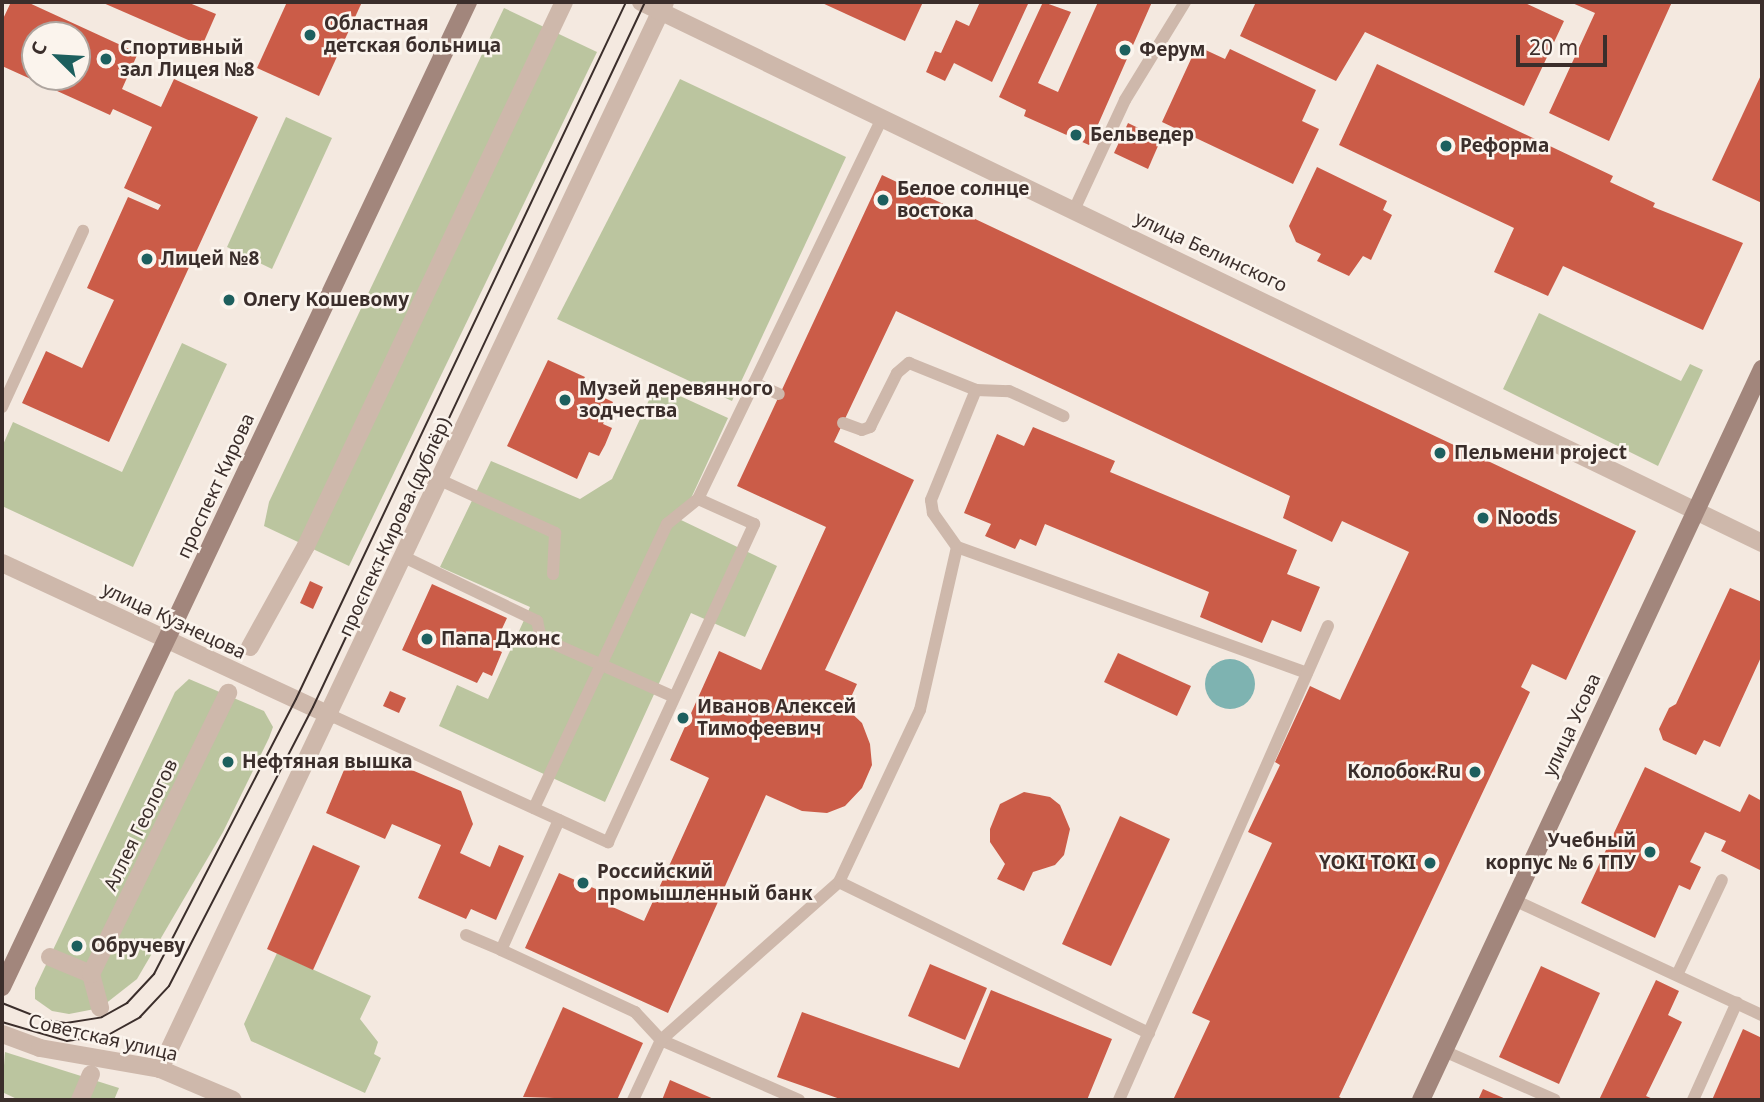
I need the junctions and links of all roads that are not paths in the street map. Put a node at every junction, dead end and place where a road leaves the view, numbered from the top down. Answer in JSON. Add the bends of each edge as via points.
{"nodes":[{"id":1,"x":468,"y":2,"type":"edge"},
{"id":2,"x":564,"y":2,"type":"edge"},
{"id":3,"x":641,"y":2,"type":"edge"},
{"id":4,"x":1185,"y":2,"type":"edge"},
{"id":5,"x":663,"y":6,"type":"edge"},
{"id":6,"x":882,"y":118,"type":"junction"},
{"id":7,"x":1074,"y":210,"type":"junction"},
{"id":8,"x":83,"y":231,"type":"dead end"},
{"id":9,"x":1762,"y":369,"type":"edge"},
{"id":10,"x":754,"y":383,"type":"junction"},
{"id":11,"x":976,"y":390,"type":"junction"},
{"id":12,"x":779,"y":394,"type":"dead end"},
{"id":13,"x":2,"y":407,"type":"edge"},
{"id":14,"x":1063,"y":416,"type":"dead end"},
{"id":15,"x":843,"y":423,"type":"dead end"},
{"id":16,"x":440,"y":480,"type":"junction"},
{"id":17,"x":698,"y":499,"type":"junction"},
{"id":18,"x":1695,"y":510,"type":"junction"},
{"id":19,"x":1762,"y":543,"type":"edge"},
{"id":20,"x":957,"y":547,"type":"junction"},
{"id":21,"x":404,"y":557,"type":"junction"},
{"id":22,"x":2,"y":564,"type":"edge"},
{"id":23,"x":553,"y":574,"type":"dead end"},
{"id":24,"x":1328,"y":626,"type":"dead end"},
{"id":25,"x":167,"y":641,"type":"junction"},
{"id":26,"x":250,"y":648,"type":"dead end"},
{"id":27,"x":601,"y":664,"type":"junction"},
{"id":28,"x":1307,"y":673,"type":"junction"},
{"id":29,"x":228,"y":693,"type":"dead end"},
{"id":30,"x":674,"y":697,"type":"junction"},
{"id":31,"x":330,"y":715,"type":"junction"},
{"id":32,"x":534,"y":808,"type":"junction"},
{"id":33,"x":559,"y":820,"type":"junction"},
{"id":34,"x":1722,"y":880,"type":"dead end"},
{"id":35,"x":839,"y":882,"type":"junction"},
{"id":36,"x":1514,"y":900,"type":"junction"},
{"id":37,"x":466,"y":935,"type":"dead end"},
{"id":38,"x":501,"y":950,"type":"junction"},
{"id":39,"x":50,"y":957,"type":"dead end"},
{"id":40,"x":91,"y":974,"type":"junction"},
{"id":41,"x":1677,"y":975,"type":"junction"},
{"id":42,"x":2,"y":985,"type":"edge"},
{"id":43,"x":1737,"y":1002,"type":"junction"},
{"id":44,"x":100,"y":1008,"type":"dead end"},
{"id":45,"x":1762,"y":1014,"type":"edge"},
{"id":46,"x":1149,"y":1033,"type":"junction"},
{"id":47,"x":2,"y":1034,"type":"edge"},
{"id":48,"x":661,"y":1040,"type":"junction"},
{"id":49,"x":1444,"y":1051,"type":"junction"},
{"id":50,"x":160,"y":1069,"type":"junction"},
{"id":51,"x":91,"y":1074,"type":"dead end"},
{"id":52,"x":80,"y":1100,"type":"edge"},
{"id":53,"x":233,"y":1100,"type":"edge"},
{"id":54,"x":633,"y":1100,"type":"edge"},
{"id":55,"x":799,"y":1100,"type":"edge"},
{"id":56,"x":1119,"y":1100,"type":"edge"},
{"id":57,"x":1421,"y":1100,"type":"edge"},
{"id":58,"x":1555,"y":1100,"type":"edge"},
{"id":59,"x":1693,"y":1100,"type":"edge"}],
"edges":[{"from":1,"to":25,"type":"main road","name":"проспект Кирова"},
{"from":2,"to":26,"type":"street","via":[[306,546]]},
{"from":3,"to":5,"type":"street","name":"улица Белинского"},
{"from":4,"to":7,"type":"lane","via":[[1125,100]]},
{"from":5,"to":6,"type":"street","name":"улица Белинского"},
{"from":5,"to":16,"type":"street","name":"проспект Кирова (дублёр)"},
{"from":6,"to":7,"type":"street","name":"улица Белинского"},
{"from":6,"to":10,"type":"lane"},
{"from":7,"to":18,"type":"street","name":"улица Белинского"},
{"from":8,"to":13,"type":"lane"},
{"from":9,"to":18,"type":"main road","name":"улица Усова"},
{"from":10,"to":12,"type":"lane"},
{"from":10,"to":17,"type":"lane"},
{"from":11,"to":14,"type":"lane","via":[[1009,391]]},
{"from":11,"to":15,"type":"lane","via":[[909,363],[897,373],[870,427],[862,430]]},
{"from":11,"to":20,"type":"lane","via":[[931,500],[933,513]]},
{"from":16,"to":21,"type":"street","name":"проспект Кирова (дублёр)"},
{"from":16,"to":23,"type":"lane","via":[[555,533]]},
{"from":17,"to":27,"type":"lane","via":[[667,524]]},
{"from":17,"to":30,"type":"lane","via":[[754,524]]},
{"from":18,"to":19,"type":"street","name":"улица Белинского"},
{"from":18,"to":36,"type":"main road","name":"улица Усова"},
{"from":20,"to":28,"type":"lane"},
{"from":20,"to":35,"type":"lane","via":[[920,710]]},
{"from":21,"to":27,"type":"lane","via":[[537,621],[541,638]]},
{"from":21,"to":31,"type":"street","name":"проспект Кирова (дублёр)"},
{"from":22,"to":25,"type":"street","name":"улица Кузнецова"},
{"from":24,"to":28,"type":"lane"},
{"from":25,"to":31,"type":"street","name":"улица Кузнецова"},
{"from":25,"to":42,"type":"main road","name":"проспект Кирова"},
{"from":27,"to":30,"type":"lane"},
{"from":27,"to":32,"type":"lane"},
{"from":28,"to":46,"type":"lane"},
{"from":29,"to":40,"type":"street","name":"Аллея Геологов"},
{"from":30,"to":33,"type":"lane","via":[[608,842]]},
{"from":31,"to":32,"type":"lane"},
{"from":31,"to":50,"type":"street","name":"проспект Кирова (дублёр)"},
{"from":32,"to":33,"type":"lane"},
{"from":33,"to":38,"type":"lane"},
{"from":34,"to":41,"type":"lane"},
{"from":35,"to":46,"type":"lane"},
{"from":35,"to":48,"type":"lane"},
{"from":36,"to":41,"type":"lane"},
{"from":36,"to":49,"type":"main road","name":"улица Усова"},
{"from":37,"to":38,"type":"lane"},
{"from":38,"to":48,"type":"lane","via":[[635,1012]]},
{"from":39,"to":40,"type":"street"},
{"from":40,"to":44,"type":"street"},
{"from":41,"to":43,"type":"lane"},
{"from":43,"to":45,"type":"lane"},
{"from":43,"to":59,"type":"lane"},
{"from":46,"to":56,"type":"lane"},
{"from":47,"to":50,"type":"street","name":"Советская улица","via":[[40,1048]]},
{"from":48,"to":54,"type":"lane"},
{"from":48,"to":55,"type":"lane"},
{"from":49,"to":57,"type":"main road","name":"улица Усова"},
{"from":49,"to":58,"type":"lane"},
{"from":50,"to":53,"type":"street","name":"Советская улица"},
{"from":51,"to":52,"type":"street"}]}
